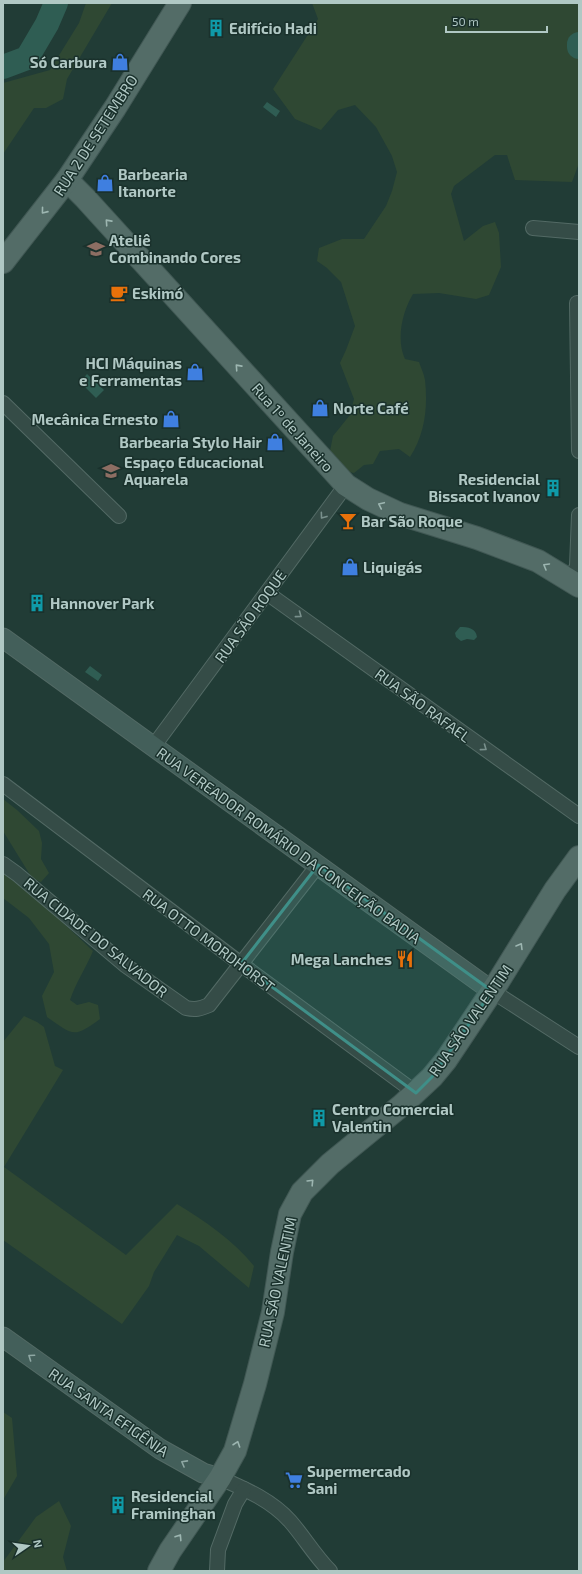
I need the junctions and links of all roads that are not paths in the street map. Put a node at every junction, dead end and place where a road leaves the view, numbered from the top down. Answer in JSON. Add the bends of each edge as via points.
{"nodes":[{"id":1,"x":180,"y":3,"type":"edge"},
{"id":2,"x":68,"y":180,"type":"junction"},
{"id":3,"x":533,"y":228,"type":"dead end"},
{"id":4,"x":579,"y":232,"type":"edge"},
{"id":5,"x":3,"y":262,"type":"edge"},
{"id":6,"x":577,"y":303,"type":"dead end"},
{"id":7,"x":3,"y":403,"type":"edge"},
{"id":8,"x":579,"y":451,"type":"edge"},
{"id":9,"x":346,"y":485,"type":"junction"},
{"id":10,"x":579,"y":515,"type":"edge"},
{"id":11,"x":119,"y":516,"type":"dead end"},
{"id":12,"x":575,"y":583,"type":"edge"},
{"id":13,"x":267,"y":593,"type":"junction"},
{"id":14,"x":3,"y":638,"type":"edge"},
{"id":15,"x":153,"y":747,"type":"junction"},
{"id":16,"x":3,"y":784,"type":"edge"},
{"id":17,"x":579,"y":816,"type":"edge"},
{"id":18,"x":579,"y":857,"type":"edge"},
{"id":19,"x":3,"y":864,"type":"edge"},
{"id":20,"x":318,"y":865,"type":"junction"},
{"id":21,"x":241,"y":964,"type":"junction"},
{"id":22,"x":492,"y":991,"type":"junction"},
{"id":23,"x":579,"y":1046,"type":"edge"},
{"id":24,"x":416,"y":1094,"type":"junction"},
{"id":25,"x":3,"y":1337,"type":"edge"},
{"id":26,"x":220,"y":1478,"type":"junction"},
{"id":27,"x":244,"y":1489,"type":"junction"},
{"id":28,"x":159,"y":1571,"type":"edge"},
{"id":29,"x":217,"y":1571,"type":"edge"},
{"id":30,"x":330,"y":1571,"type":"edge"}],
"edges":[{"from":1,"to":2,"type":"main road","name":"RUA 2 DE SETEMBRO"},
{"from":2,"to":5,"type":"main road","name":"RUA 2 DE SETEMBRO","one_way":true},
{"from":9,"to":2,"type":"main road","name":"Rua 1º de Janeiro","one_way":true},
{"from":3,"to":4,"type":"street"},
{"from":6,"to":8,"type":"street"},
{"from":7,"to":11,"type":"street"},
{"from":12,"to":9,"type":"main road","name":"Rua 1º de Janeiro","one_way":true,"via":[[538,561],[400,514]]},
{"from":9,"to":13,"type":"street","name":"RUA SÃO ROQUE","one_way":true},
{"from":10,"to":12,"type":"street"},
{"from":13,"to":15,"type":"street","name":"RUA SÃO ROQUE"},
{"from":13,"to":17,"type":"street","name":"RUA SÃO RAFAEL","one_way":true},
{"from":14,"to":15,"type":"street","name":"RUA VEREADOR ROMÁRIO DA CONCEIÇÃO BADIA"},
{"from":15,"to":20,"type":"street","name":"RUA VEREADOR ROMÁRIO DA CONCEIÇÃO BADIA"},
{"from":16,"to":21,"type":"street","name":"RUA OTTO MORDHORST"},
{"from":22,"to":18,"type":"main road","name":"RUA SÃO VALENTIM","one_way":true,"via":[[555,890]]},
{"from":19,"to":21,"type":"street","name":"RUA CIDADE DO SALVADOR","via":[[125,965],[186,1008],[194,1010],[209,1006]]},
{"from":20,"to":21,"type":"street","name":"RUA CIDADE DO SALVADOR"},
{"from":20,"to":22,"type":"street","name":"RUA VEREADOR ROMÁRIO DA CONCEIÇÃO BADIA"},
{"from":21,"to":24,"type":"street","name":"RUA OTTO MORDHORST"},
{"from":22,"to":23,"type":"street","name":"RUA VEREADOR ROMÁRIO DA CONCEIÇÃO BADIA"},
{"from":22,"to":24,"type":"main road","name":"RUA SÃO VALENTIM","via":[[446,1060]]},
{"from":26,"to":24,"type":"main road","name":"RUA SÃO VALENTIM","one_way":true,"via":[[235,1451],[255,1384],[273,1312],[290,1214],[302,1192],[314,1179]]},
{"from":26,"to":25,"type":"street","name":"RUA SANTA EFIGÊNIA","one_way":true,"via":[[203,1473],[160,1449]]},
{"from":26,"to":27,"type":"street"},
{"from":28,"to":26,"type":"main road","name":"RUA SÃO VALENTIM","one_way":true},
{"from":27,"to":29,"type":"street","via":[[235,1504],[218,1550]]},
{"from":27,"to":30,"type":"street","via":[[273,1505],[290,1520]]}]}
